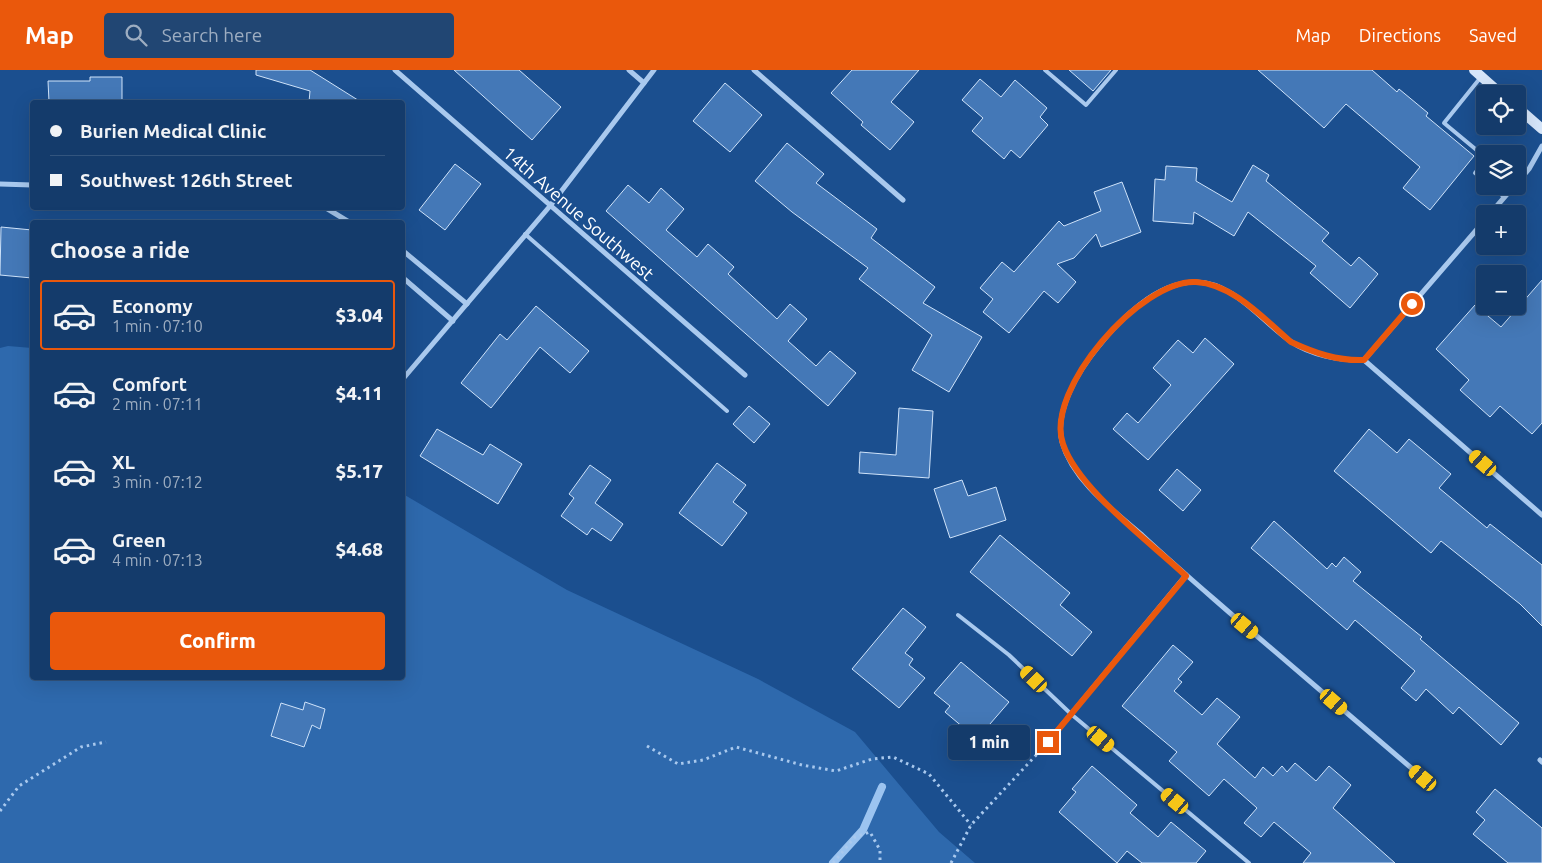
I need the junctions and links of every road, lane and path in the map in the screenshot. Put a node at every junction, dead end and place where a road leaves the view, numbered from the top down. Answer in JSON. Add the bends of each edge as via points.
{"nodes":[{"id":1,"x":395,"y":70,"type":"edge"},
{"id":2,"x":629,"y":70,"type":"edge"},
{"id":3,"x":654,"y":70,"type":"edge"},
{"id":4,"x":754,"y":70,"type":"edge"},
{"id":5,"x":1045,"y":70,"type":"edge"},
{"id":6,"x":1116,"y":70,"type":"edge"},
{"id":7,"x":1478,"y":73,"type":"edge"},
{"id":8,"x":644,"y":83,"type":"junction"},
{"id":9,"x":1491,"y":85,"type":"edge"},
{"id":10,"x":1526,"y":115,"type":"edge"},
{"id":11,"x":1542,"y":129,"type":"edge"},
{"id":12,"x":1542,"y":146,"type":"edge"},
{"id":13,"x":1476,"y":149,"type":"edge"},
{"id":14,"x":1526,"y":173,"type":"edge"},
{"id":15,"x":0,"y":184,"type":"edge"},
{"id":16,"x":30,"y":185,"type":"edge"},
{"id":17,"x":1504,"y":197,"type":"edge"},
{"id":18,"x":903,"y":200,"type":"dead end"},
{"id":19,"x":1497,"y":205,"type":"edge"},
{"id":20,"x":550,"y":206,"type":"junction"},
{"id":21,"x":329,"y":210,"type":"edge"},
{"id":22,"x":346,"y":220,"type":"edge"},
{"id":23,"x":1476,"y":230,"type":"edge"},
{"id":24,"x":525,"y":234,"type":"junction"},
{"id":25,"x":405,"y":252,"type":"edge"},
{"id":26,"x":405,"y":280,"type":"edge"},
{"id":27,"x":468,"y":304,"type":"junction"},
{"id":28,"x":453,"y":321,"type":"junction"},
{"id":29,"x":1364,"y":360,"type":"junction"},
{"id":30,"x":745,"y":375,"type":"dead end"},
{"id":31,"x":405,"y":377,"type":"edge"},
{"id":32,"x":727,"y":411,"type":"dead end"},
{"id":33,"x":1542,"y":515,"type":"edge"},
{"id":34,"x":1186,"y":576,"type":"junction"},
{"id":35,"x":958,"y":616,"type":"dead end"},
{"id":36,"x":1071,"y":714,"type":"junction"},
{"id":37,"x":106,"y":742,"type":"dead end"},
{"id":38,"x":1048,"y":742,"type":"joint"},
{"id":39,"x":647,"y":746,"type":"dead end"},
{"id":40,"x":1423,"y":778,"type":"dead end"},
{"id":41,"x":0,"y":811,"type":"edge"},
{"id":42,"x":971,"y":825,"type":"junction"},
{"id":43,"x":833,"y":863,"type":"edge"},
{"id":44,"x":880,"y":863,"type":"edge"},
{"id":45,"x":951,"y":863,"type":"edge"},
{"id":46,"x":1249,"y":863,"type":"edge"}],
"edges":[{"from":1,"to":20,"type":"street","name":"14th Avenue Southwest"},
{"from":2,"to":8,"type":"street"},
{"from":3,"to":8,"type":"street"},
{"from":4,"to":18,"type":"street"},
{"from":5,"to":6,"type":"lane","via":[[1086,105]]},
{"from":7,"to":9,"type":"main road"},
{"from":7,"to":13,"type":"lane","via":[[1444,123]]},
{"from":8,"to":20,"type":"street"},
{"from":10,"to":11,"type":"main road"},
{"from":12,"to":14,"type":"street"},
{"from":15,"to":16,"type":"street"},
{"from":17,"to":19,"type":"street"},
{"from":20,"to":24,"type":"street"},
{"from":20,"to":30,"type":"street","name":"14th Avenue Southwest"},
{"from":21,"to":22,"type":"street"},
{"from":23,"to":29,"type":"street"},
{"from":24,"to":27,"type":"street"},
{"from":24,"to":32,"type":"lane"},
{"from":25,"to":27,"type":"street"},
{"from":26,"to":28,"type":"street"},
{"from":27,"to":28,"type":"street"},
{"from":28,"to":31,"type":"street"},
{"from":29,"to":33,"type":"street"},
{"from":29,"to":34,"type":"street","via":[[1332,358],[1304,348],[1291,342],[1228,292],[1195,282],[1177,285],[1140,306],[1112,329],[1070,388],[1060,426],[1062,442],[1067,456],[1096,494]]},
{"from":34,"to":36,"type":"street"},
{"from":34,"to":40,"type":"street"},
{"from":35,"to":36,"type":"lane","via":[[1008,655]]},
{"from":36,"to":38,"type":"street"},
{"from":36,"to":46,"type":"lane"},
{"from":37,"to":41,"type":"path","via":[[81,747],[20,786]]},
{"from":38,"to":42,"type":"path"},
{"from":39,"to":42,"type":"path","via":[[678,764],[703,760],[736,747],[836,771],[872,759],[893,757],[929,774]]},
{"from":42,"to":45,"type":"path"},
{"from":43,"to":44,"type":"path","via":[[855,837],[870,832],[880,850]]}]}
